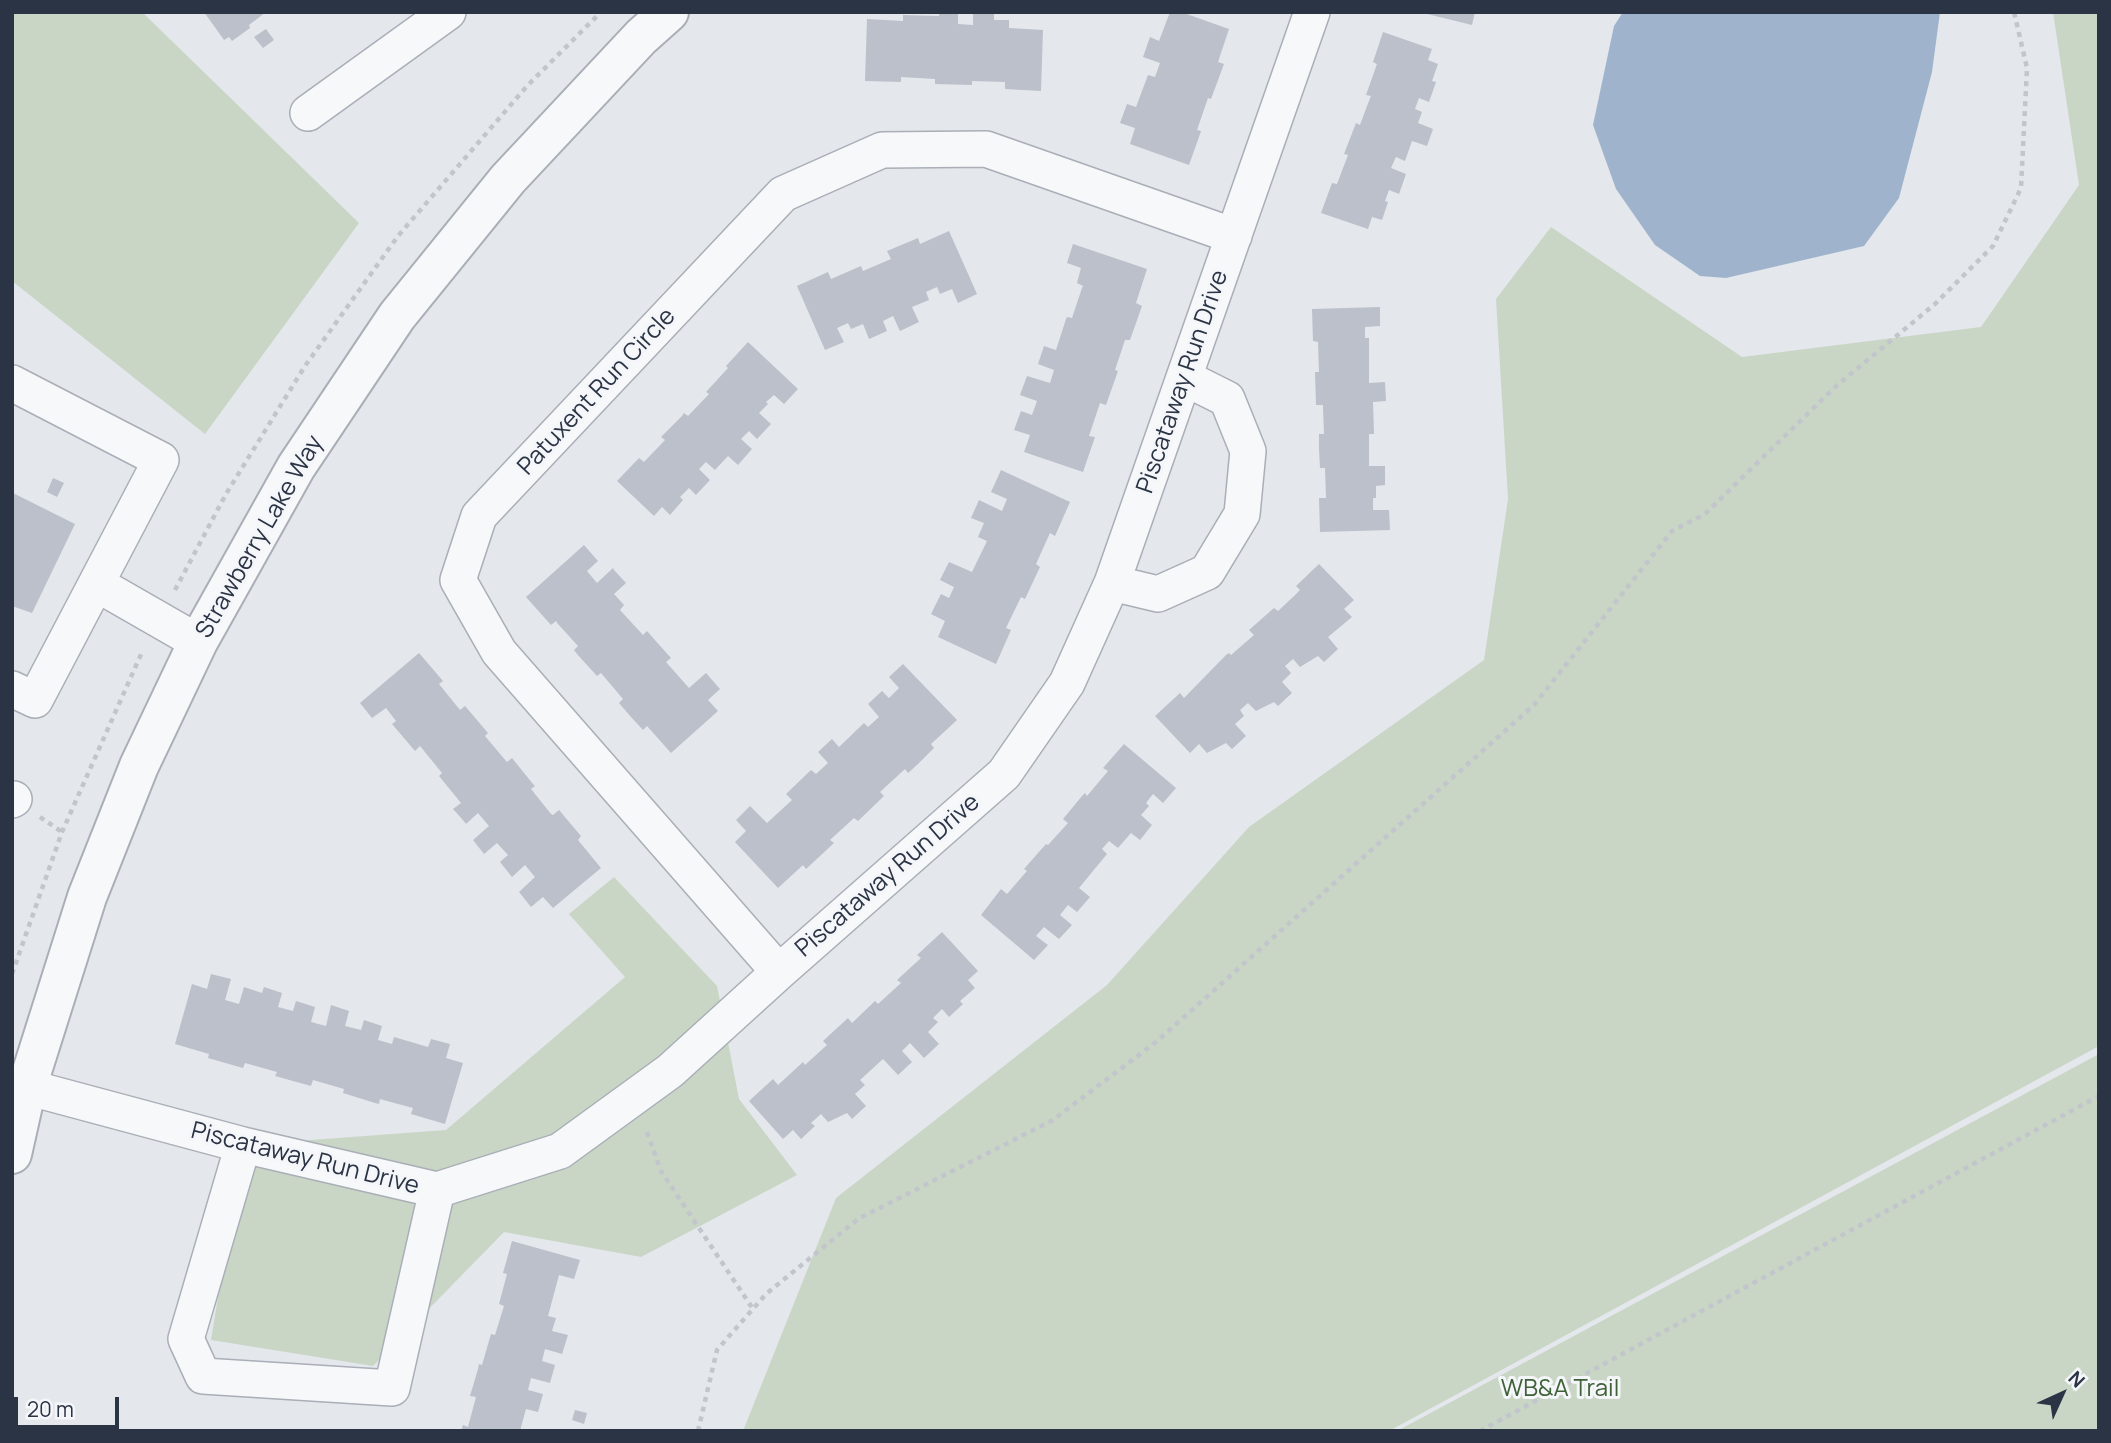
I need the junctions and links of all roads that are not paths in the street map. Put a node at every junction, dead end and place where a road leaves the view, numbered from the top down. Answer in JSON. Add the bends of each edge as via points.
{"nodes":[{"id":1,"x":448,"y":12,"type":"edge"},
{"id":2,"x":669,"y":12,"type":"edge"},
{"id":3,"x":1312,"y":12,"type":"edge"},
{"id":4,"x":308,"y":113,"type":"dead end"},
{"id":5,"x":1234,"y":236,"type":"junction"},
{"id":6,"x":1185,"y":379,"type":"junction"},
{"id":7,"x":12,"y":383,"type":"edge"},
{"id":8,"x":1112,"y":583,"type":"junction"},
{"id":9,"x":97,"y":584,"type":"junction"},
{"id":10,"x":198,"y":642,"type":"junction"},
{"id":11,"x":12,"y":689,"type":"edge"},
{"id":12,"x":779,"y":972,"type":"junction"},
{"id":13,"x":20,"y":1085,"type":"edge"},
{"id":14,"x":243,"y":1145,"type":"junction"},
{"id":15,"x":12,"y":1154,"type":"edge"},
{"id":16,"x":437,"y":1190,"type":"junction"}],
"edges":[{"from":1,"to":4,"type":"street"},
{"from":2,"to":10,"type":"street","name":"Strawberry Lake Way","via":[[508,179],[397,316],[296,467]]},
{"from":3,"to":5,"type":"street","name":"Piscataway Run Drive"},
{"from":5,"to":6,"type":"street","name":"Piscataway Run Drive"},
{"from":5,"to":12,"type":"street","name":"Patuxent Run Circle","via":[[986,149],[882,150],[783,194],[479,516],[458,580],[499,652]]},
{"from":6,"to":8,"type":"street","name":"Piscataway Run Drive"},
{"from":6,"to":8,"type":"street","via":[[1227,399],[1248,451],[1242,514],[1207,572],[1158,594]]},
{"from":7,"to":9,"type":"street","via":[[161,460]]},
{"from":8,"to":12,"type":"street","name":"Piscataway Run Drive","via":[[1067,683],[1004,775]]},
{"from":9,"to":10,"type":"street"},
{"from":9,"to":11,"type":"street","via":[[35,700]]},
{"from":10,"to":13,"type":"street","name":"Strawberry Lake Way","via":[[139,766]]},
{"from":12,"to":16,"type":"street","name":"Piscataway Run Drive","via":[[670,1071],[560,1151]]},
{"from":13,"to":14,"type":"street","name":"Piscataway Run Drive"},
{"from":13,"to":15,"type":"street","name":"Strawberry Lake Way"},
{"from":14,"to":16,"type":"street","name":"Piscataway Run Drive"},
{"from":14,"to":16,"type":"street","via":[[186,1339],[203,1376],[393,1388]]}]}
